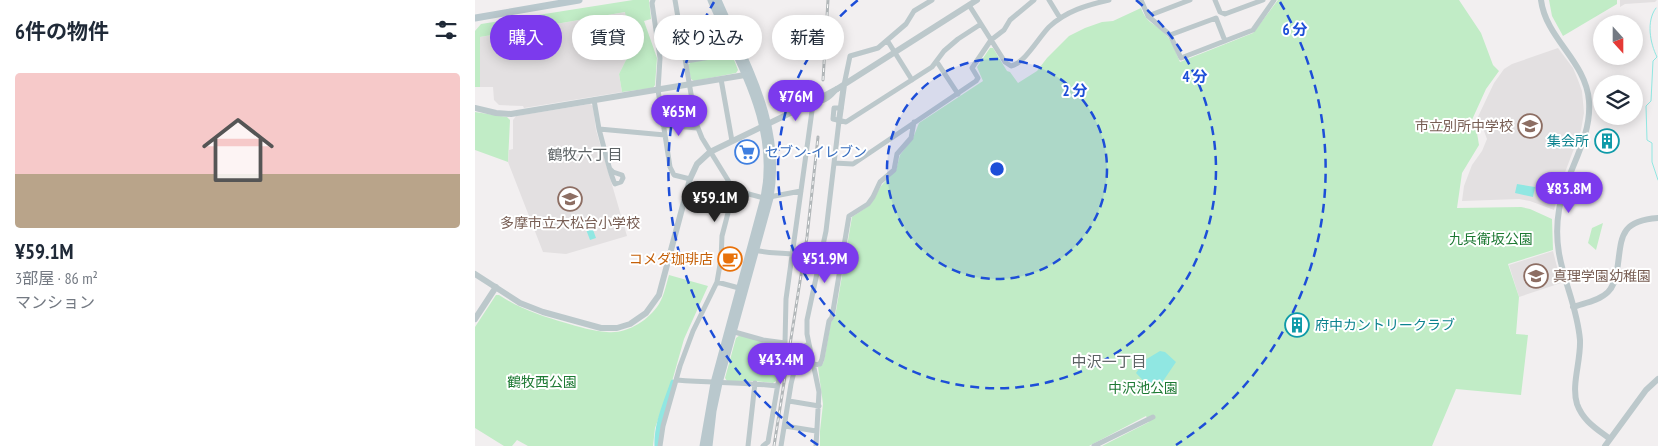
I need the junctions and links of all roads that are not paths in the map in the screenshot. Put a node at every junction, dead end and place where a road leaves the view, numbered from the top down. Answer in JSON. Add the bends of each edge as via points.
{"nodes":[{"id":1,"x":579,"y":0,"type":"edge"},
{"id":2,"x":653,"y":0,"type":"edge"},
{"id":3,"x":675,"y":0,"type":"edge"},
{"id":4,"x":711,"y":0,"type":"edge"},
{"id":5,"x":718,"y":0,"type":"edge"},
{"id":6,"x":932,"y":0,"type":"edge"},
{"id":7,"x":977,"y":0,"type":"edge"},
{"id":8,"x":1034,"y":0,"type":"edge"},
{"id":9,"x":1049,"y":0,"type":"edge"},
{"id":10,"x":1109,"y":0,"type":"edge"},
{"id":11,"x":1141,"y":0,"type":"edge"},
{"id":12,"x":1190,"y":0,"type":"edge"},
{"id":13,"x":1215,"y":0,"type":"edge"},
{"id":14,"x":1263,"y":0,"type":"edge"},
{"id":15,"x":1275,"y":0,"type":"edge"},
{"id":16,"x":1541,"y":0,"type":"edge"},
{"id":17,"x":967,"y":2,"type":"edge"},
{"id":18,"x":678,"y":15,"type":"edge"},
{"id":19,"x":718,"y":15,"type":"edge"},
{"id":20,"x":654,"y":16,"type":"edge"},
{"id":21,"x":1147,"y":16,"type":"junction"},
{"id":22,"x":475,"y":18,"type":"edge"},
{"id":23,"x":1060,"y":18,"type":"junction"},
{"id":24,"x":981,"y":24,"type":"junction"},
{"id":25,"x":1170,"y":35,"type":"junction"},
{"id":26,"x":887,"y":40,"type":"junction"},
{"id":27,"x":991,"y":40,"type":"junction"},
{"id":28,"x":1225,"y":41,"type":"junction"},
{"id":29,"x":895,"y":53,"type":"junction"},
{"id":30,"x":660,"y":60,"type":"edge"},
{"id":31,"x":692,"y":60,"type":"edge"},
{"id":32,"x":738,"y":60,"type":"edge"},
{"id":33,"x":686,"y":61,"type":"joint"},
{"id":34,"x":937,"y":62,"type":"junction"},
{"id":35,"x":745,"y":75,"type":"junction"},
{"id":36,"x":721,"y":79,"type":"junction"},
{"id":37,"x":912,"y":80,"type":"junction"},
{"id":38,"x":689,"y":85,"type":"junction"},
{"id":39,"x":841,"y":87,"type":"junction"},
{"id":40,"x":658,"y":90,"type":"junction"},
{"id":41,"x":958,"y":94,"type":"junction"},
{"id":42,"x":594,"y":100,"type":"junction"},
{"id":43,"x":811,"y":102,"type":"junction"},
{"id":44,"x":475,"y":108,"type":"edge"},
{"id":45,"x":839,"y":121,"type":"junction"},
{"id":46,"x":914,"y":122,"type":"junction"},
{"id":47,"x":766,"y":124,"type":"junction"},
{"id":48,"x":663,"y":125,"type":"junction"},
{"id":49,"x":697,"y":128,"type":"junction"},
{"id":50,"x":599,"y":129,"type":"junction"},
{"id":51,"x":665,"y":135,"type":"junction"},
{"id":52,"x":732,"y":141,"type":"junction"},
{"id":53,"x":710,"y":152,"type":"junction"},
{"id":54,"x":833,"y":163,"type":"junction"},
{"id":55,"x":610,"y":169,"type":"dead end"},
{"id":56,"x":690,"y":179,"type":"junction"},
{"id":57,"x":734,"y":190,"type":"junction"},
{"id":58,"x":801,"y":191,"type":"junction"},
{"id":59,"x":767,"y":198,"type":"junction"},
{"id":60,"x":1658,"y":218,"type":"edge"},
{"id":61,"x":755,"y":250,"type":"junction"},
{"id":62,"x":792,"y":254,"type":"junction"},
{"id":63,"x":822,"y":255,"type":"junction"},
{"id":64,"x":842,"y":258,"type":"junction"},
{"id":65,"x":475,"y":274,"type":"edge"},
{"id":66,"x":717,"y":282,"type":"junction"},
{"id":67,"x":495,"y":287,"type":"junction"},
{"id":68,"x":739,"y":288,"type":"junction"},
{"id":69,"x":1573,"y":307,"type":"junction"},
{"id":70,"x":475,"y":319,"type":"edge"},
{"id":71,"x":731,"y":331,"type":"junction"},
{"id":72,"x":785,"y":343,"type":"junction"},
{"id":73,"x":809,"y":344,"type":"junction"},
{"id":74,"x":814,"y":365,"type":"junction"},
{"id":75,"x":1658,"y":379,"type":"edge"},
{"id":76,"x":677,"y":380,"type":"junction"},
{"id":77,"x":716,"y":383,"type":"junction"},
{"id":78,"x":755,"y":383,"type":"junction"},
{"id":79,"x":777,"y":386,"type":"junction"},
{"id":80,"x":789,"y":401,"type":"junction"},
{"id":81,"x":819,"y":406,"type":"junction"},
{"id":82,"x":1153,"y":417,"type":"dead end"},
{"id":83,"x":785,"y":426,"type":"junction"},
{"id":84,"x":816,"y":431,"type":"junction"},
{"id":85,"x":1610,"y":439,"type":"junction"},
{"id":86,"x":661,"y":446,"type":"edge"},
{"id":87,"x":703,"y":446,"type":"edge"},
{"id":88,"x":709,"y":446,"type":"edge"},
{"id":89,"x":748,"y":446,"type":"edge"},
{"id":90,"x":763,"y":446,"type":"edge"},
{"id":91,"x":781,"y":446,"type":"edge"},
{"id":92,"x":817,"y":446,"type":"edge"},
{"id":93,"x":1094,"y":446,"type":"edge"},
{"id":94,"x":1605,"y":446,"type":"edge"}],
"edges":[{"from":1,"to":22,"type":"main road"},
{"from":2,"to":20,"type":"street"},
{"from":3,"to":18,"type":"street"},
{"from":4,"to":19,"type":"main road"},
{"from":5,"to":47,"type":"main road","via":[[761,99]]},
{"from":6,"to":26,"type":"street","via":[[914,12],[906,24]]},
{"from":7,"to":17,"type":"street"},
{"from":8,"to":27,"type":"street"},
{"from":9,"to":23,"type":"street"},
{"from":10,"to":23,"type":"street","via":[[1079,8]]},
{"from":11,"to":21,"type":"street"},
{"from":12,"to":21,"type":"street"},
{"from":13,"to":14,"type":"street","via":[[1220,12],[1225,14]]},
{"from":15,"to":28,"type":"street","via":[[1253,30]]},
{"from":16,"to":69,"type":"street","via":[[1552,32],[1579,70],[1589,103],[1589,120],[1564,189],[1557,224],[1559,257]]},
{"from":17,"to":24,"type":"street"},
{"from":17,"to":29,"type":"street"},
{"from":21,"to":25,"type":"street"},
{"from":23,"to":27,"type":"street","via":[[1014,66],[1005,62]]},
{"from":24,"to":27,"type":"street"},
{"from":24,"to":34,"type":"street","via":[[958,38]]},
{"from":25,"to":28,"type":"street","via":[[1181,58]]},
{"from":25,"to":28,"type":"street","via":[[1216,18]]},
{"from":26,"to":29,"type":"street"},
{"from":26,"to":39,"type":"street","via":[[878,48],[850,56]]},
{"from":27,"to":41,"type":"street","via":[[972,68],[978,78]]},
{"from":29,"to":37,"type":"street"},
{"from":29,"to":39,"type":"street"},
{"from":30,"to":40,"type":"street"},
{"from":31,"to":33,"type":"street"},
{"from":32,"to":35,"type":"main road"},
{"from":33,"to":38,"type":"street"},
{"from":34,"to":37,"type":"street"},
{"from":34,"to":41,"type":"street"},
{"from":35,"to":36,"type":"street"},
{"from":35,"to":47,"type":"main road"},
{"from":36,"to":38,"type":"street"},
{"from":36,"to":52,"type":"street"},
{"from":37,"to":45,"type":"street","via":[[846,122]]},
{"from":38,"to":40,"type":"street"},
{"from":38,"to":49,"type":"street"},
{"from":39,"to":43,"type":"street","bridge":true},
{"from":39,"to":45,"type":"street"},
{"from":40,"to":42,"type":"street"},
{"from":40,"to":48,"type":"street"},
{"from":41,"to":46,"type":"street"},
{"from":42,"to":44,"type":"street","via":[[511,114]]},
{"from":42,"to":50,"type":"street"},
{"from":43,"to":47,"type":"street"},
{"from":43,"to":58,"type":"street"},
{"from":45,"to":54,"type":"street"},
{"from":46,"to":54,"type":"street","via":[[853,164]]},
{"from":46,"to":64,"type":"street","via":[[911,138],[897,154],[894,170],[880,182],[868,204],[849,216]]},
{"from":47,"to":52,"type":"street"},
{"from":47,"to":59,"type":"main road","via":[[773,168]]},
{"from":48,"to":49,"type":"street"},
{"from":48,"to":51,"type":"street"},
{"from":49,"to":53,"type":"street"},
{"from":50,"to":51,"type":"street"},
{"from":50,"to":55,"type":"street"},
{"from":51,"to":56,"type":"street","via":[[671,172]]},
{"from":52,"to":53,"type":"street"},
{"from":53,"to":56,"type":"street","via":[[697,164]]},
{"from":53,"to":57,"type":"street"},
{"from":54,"to":63,"type":"street"},
{"from":56,"to":67,"type":"street","via":[[659,295],[651,308],[635,321],[609,329],[592,326],[533,308]]},
{"from":57,"to":59,"type":"street"},
{"from":57,"to":66,"type":"street","via":[[722,236]]},
{"from":58,"to":59,"type":"street"},
{"from":58,"to":62,"type":"street"},
{"from":59,"to":61,"type":"main road"},
{"from":59,"to":68,"type":"main road"},
{"from":60,"to":69,"type":"street","via":[[1640,220],[1629,226],[1621,240],[1612,286],[1599,298]]},
{"from":61,"to":62,"type":"street"},
{"from":61,"to":71,"type":"main road"},
{"from":62,"to":72,"type":"street"},
{"from":63,"to":64,"type":"street"},
{"from":63,"to":73,"type":"street","via":[[807,320]]},
{"from":64,"to":74,"type":"street","via":[[822,362]]},
{"from":65,"to":67,"type":"street"},
{"from":66,"to":68,"type":"street"},
{"from":66,"to":76,"type":"street","via":[[693,331]]},
{"from":67,"to":70,"type":"street"},
{"from":68,"to":71,"type":"main road"},
{"from":69,"to":85,"type":"street","via":[[1580,342],[1575,390],[1577,403],[1586,420]]},
{"from":71,"to":72,"type":"street"},
{"from":71,"to":77,"type":"main road"},
{"from":72,"to":79,"type":"street"},
{"from":73,"to":74,"type":"street"},
{"from":73,"to":80,"type":"street","via":[[800,348]]},
{"from":74,"to":81,"type":"street"},
{"from":75,"to":85,"type":"street"},
{"from":76,"to":77,"type":"street"},
{"from":76,"to":86,"type":"street","via":[[663,426]]},
{"from":77,"to":78,"type":"street"},
{"from":77,"to":87,"type":"main road"},
{"from":77,"to":88,"type":"main road"},
{"from":78,"to":79,"type":"street"},
{"from":78,"to":89,"type":"street"},
{"from":79,"to":90,"type":"street","via":[[768,442]]},
{"from":80,"to":81,"type":"street"},
{"from":80,"to":83,"type":"street"},
{"from":81,"to":84,"type":"street"},
{"from":82,"to":93,"type":"street"},
{"from":83,"to":84,"type":"street"},
{"from":83,"to":91,"type":"street"},
{"from":84,"to":92,"type":"street"},
{"from":85,"to":94,"type":"street"}]}
